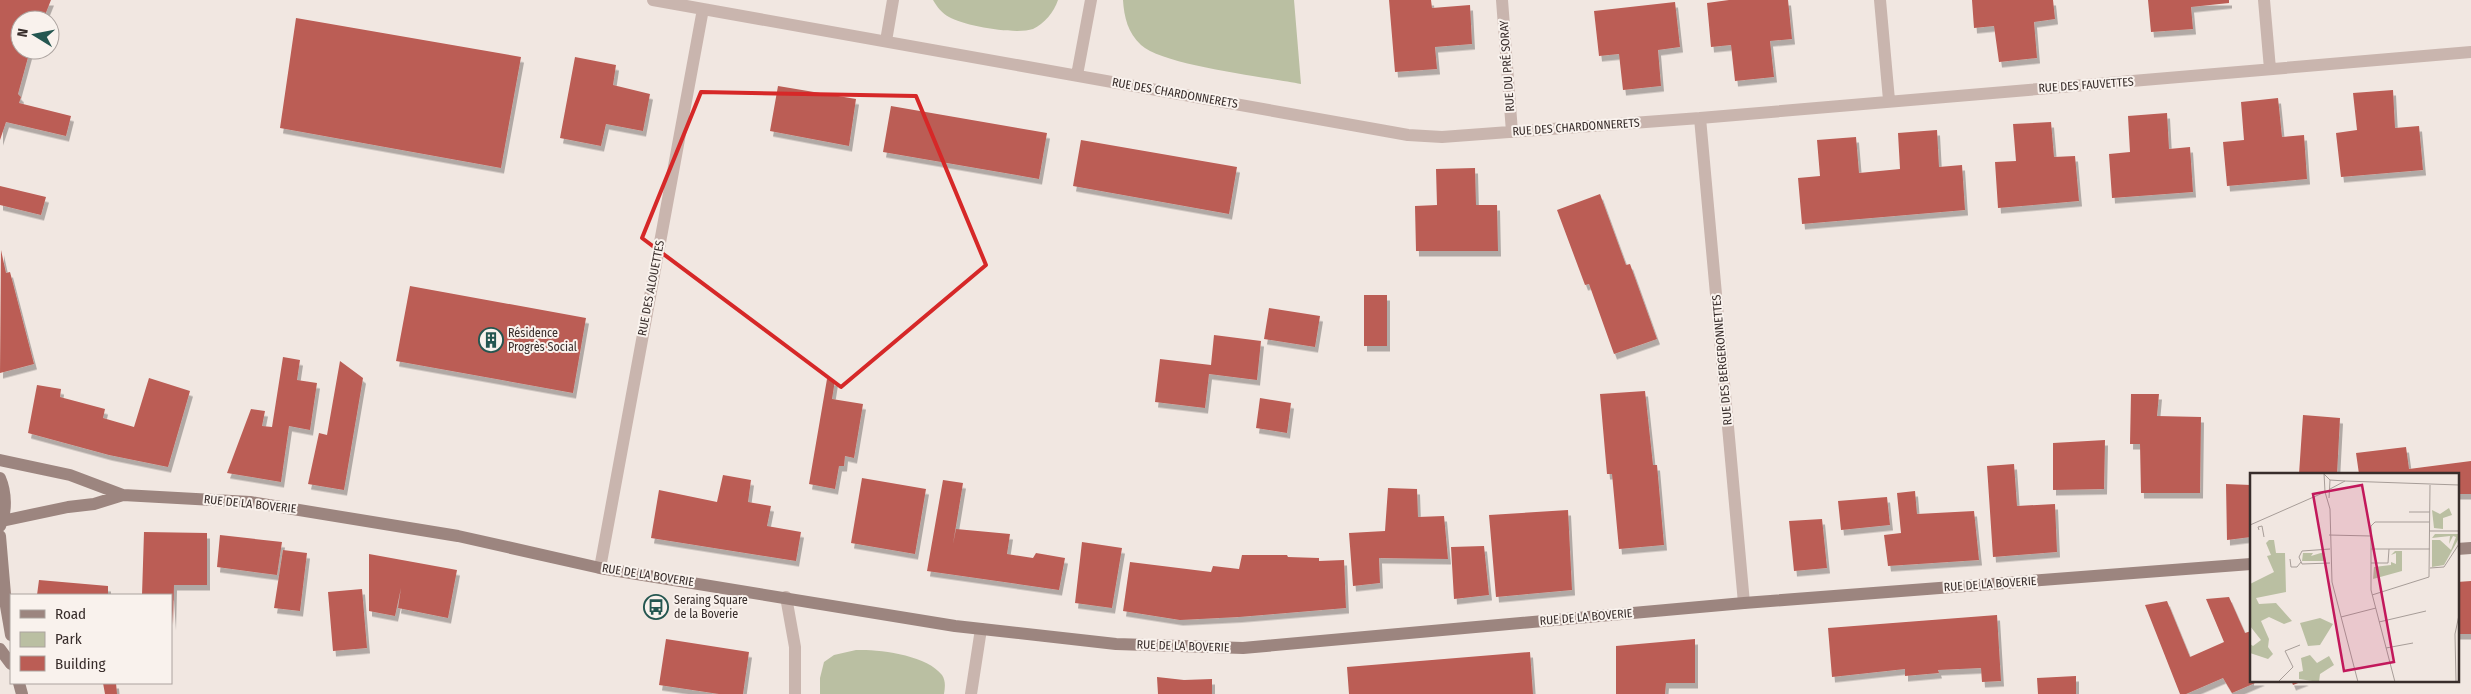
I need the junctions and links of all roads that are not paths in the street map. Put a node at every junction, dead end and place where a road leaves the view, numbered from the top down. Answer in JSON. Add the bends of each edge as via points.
{"nodes":[{"id":1,"x":653,"y":0,"type":"edge"},
{"id":2,"x":893,"y":0,"type":"edge"},
{"id":3,"x":1091,"y":0,"type":"edge"},
{"id":4,"x":1502,"y":0,"type":"edge"},
{"id":5,"x":1880,"y":0,"type":"edge"},
{"id":6,"x":2264,"y":0,"type":"edge"},
{"id":7,"x":703,"y":9,"type":"junction"},
{"id":8,"x":886,"y":41,"type":"junction"},
{"id":9,"x":2471,"y":52,"type":"edge"},
{"id":10,"x":2270,"y":69,"type":"junction"},
{"id":11,"x":1077,"y":75,"type":"junction"},
{"id":12,"x":1889,"y":100,"type":"junction"},
{"id":13,"x":1700,"y":118,"type":"junction"},
{"id":14,"x":1512,"y":132,"type":"junction"},
{"id":15,"x":0,"y":460,"type":"edge"},
{"id":16,"x":0,"y":478,"type":"edge"},
{"id":17,"x":123,"y":495,"type":"junction"},
{"id":18,"x":1,"y":524,"type":"edge"},
{"id":19,"x":0,"y":536,"type":"edge"},
{"id":20,"x":2471,"y":548,"type":"edge"},
{"id":21,"x":2458,"y":549,"type":"edge"},
{"id":22,"x":2250,"y":564,"type":"edge"},
{"id":23,"x":600,"y":568,"type":"junction"},
{"id":24,"x":786,"y":597,"type":"junction"},
{"id":25,"x":1744,"y":603,"type":"junction"},
{"id":26,"x":10,"y":629,"type":"edge"},
{"id":27,"x":981,"y":629,"type":"junction"},
{"id":28,"x":0,"y":649,"type":"edge"},
{"id":29,"x":10,"y":663,"type":"edge"},
{"id":30,"x":795,"y":694,"type":"edge"},
{"id":31,"x":971,"y":694,"type":"edge"}],
"edges":[{"from":1,"to":7,"type":"street","name":"RUE DES CHARDONNERETS"},
{"from":2,"to":8,"type":"street"},
{"from":3,"to":11,"type":"street"},
{"from":4,"to":14,"type":"street","name":"RUE DU PRÉ SORAY"},
{"from":5,"to":12,"type":"street"},
{"from":6,"to":10,"type":"street"},
{"from":7,"to":8,"type":"street","name":"RUE DES CHARDONNERETS"},
{"from":7,"to":23,"type":"street","name":"RUE DES ALOUETTES"},
{"from":8,"to":11,"type":"street","name":"RUE DES CHARDONNERETS"},
{"from":9,"to":10,"type":"street","name":"RUE DES FAUVETTES"},
{"from":10,"to":12,"type":"street","name":"RUE DES FAUVETTES"},
{"from":11,"to":14,"type":"street","name":"RUE DES CHARDONNERETS","via":[[1408,135],[1442,137]]},
{"from":12,"to":13,"type":"street","name":"RUE DES FAUVETTES"},
{"from":13,"to":14,"type":"street","name":"RUE DES CHARDONNERETS"},
{"from":13,"to":25,"type":"street","name":"RUE DES BERGERONNETTES"},
{"from":15,"to":17,"type":"street","name":"RUE DE LA BOVERIE","via":[[70,475]]},
{"from":16,"to":18,"type":"street","name":"RUE DE LA BOVERIE","via":[[4,488]]},
{"from":17,"to":18,"type":"street","name":"RUE DE LA BOVERIE"},
{"from":17,"to":23,"type":"street","name":"RUE DE LA BOVERIE","via":[[250,502],[360,518]]},
{"from":19,"to":26,"type":"street"},
{"from":20,"to":21,"type":"street"},
{"from":22,"to":25,"type":"street","name":"RUE DE LA BOVERIE"},
{"from":23,"to":24,"type":"street","name":"RUE DE LA BOVERIE"},
{"from":24,"to":27,"type":"street","name":"RUE DE LA BOVERIE"},
{"from":24,"to":30,"type":"street","via":[[795,647]]},
{"from":25,"to":27,"type":"street","name":"RUE DE LA BOVERIE","via":[[1243,648],[1116,644]]},
{"from":27,"to":31,"type":"street"},
{"from":28,"to":29,"type":"street"}]}
